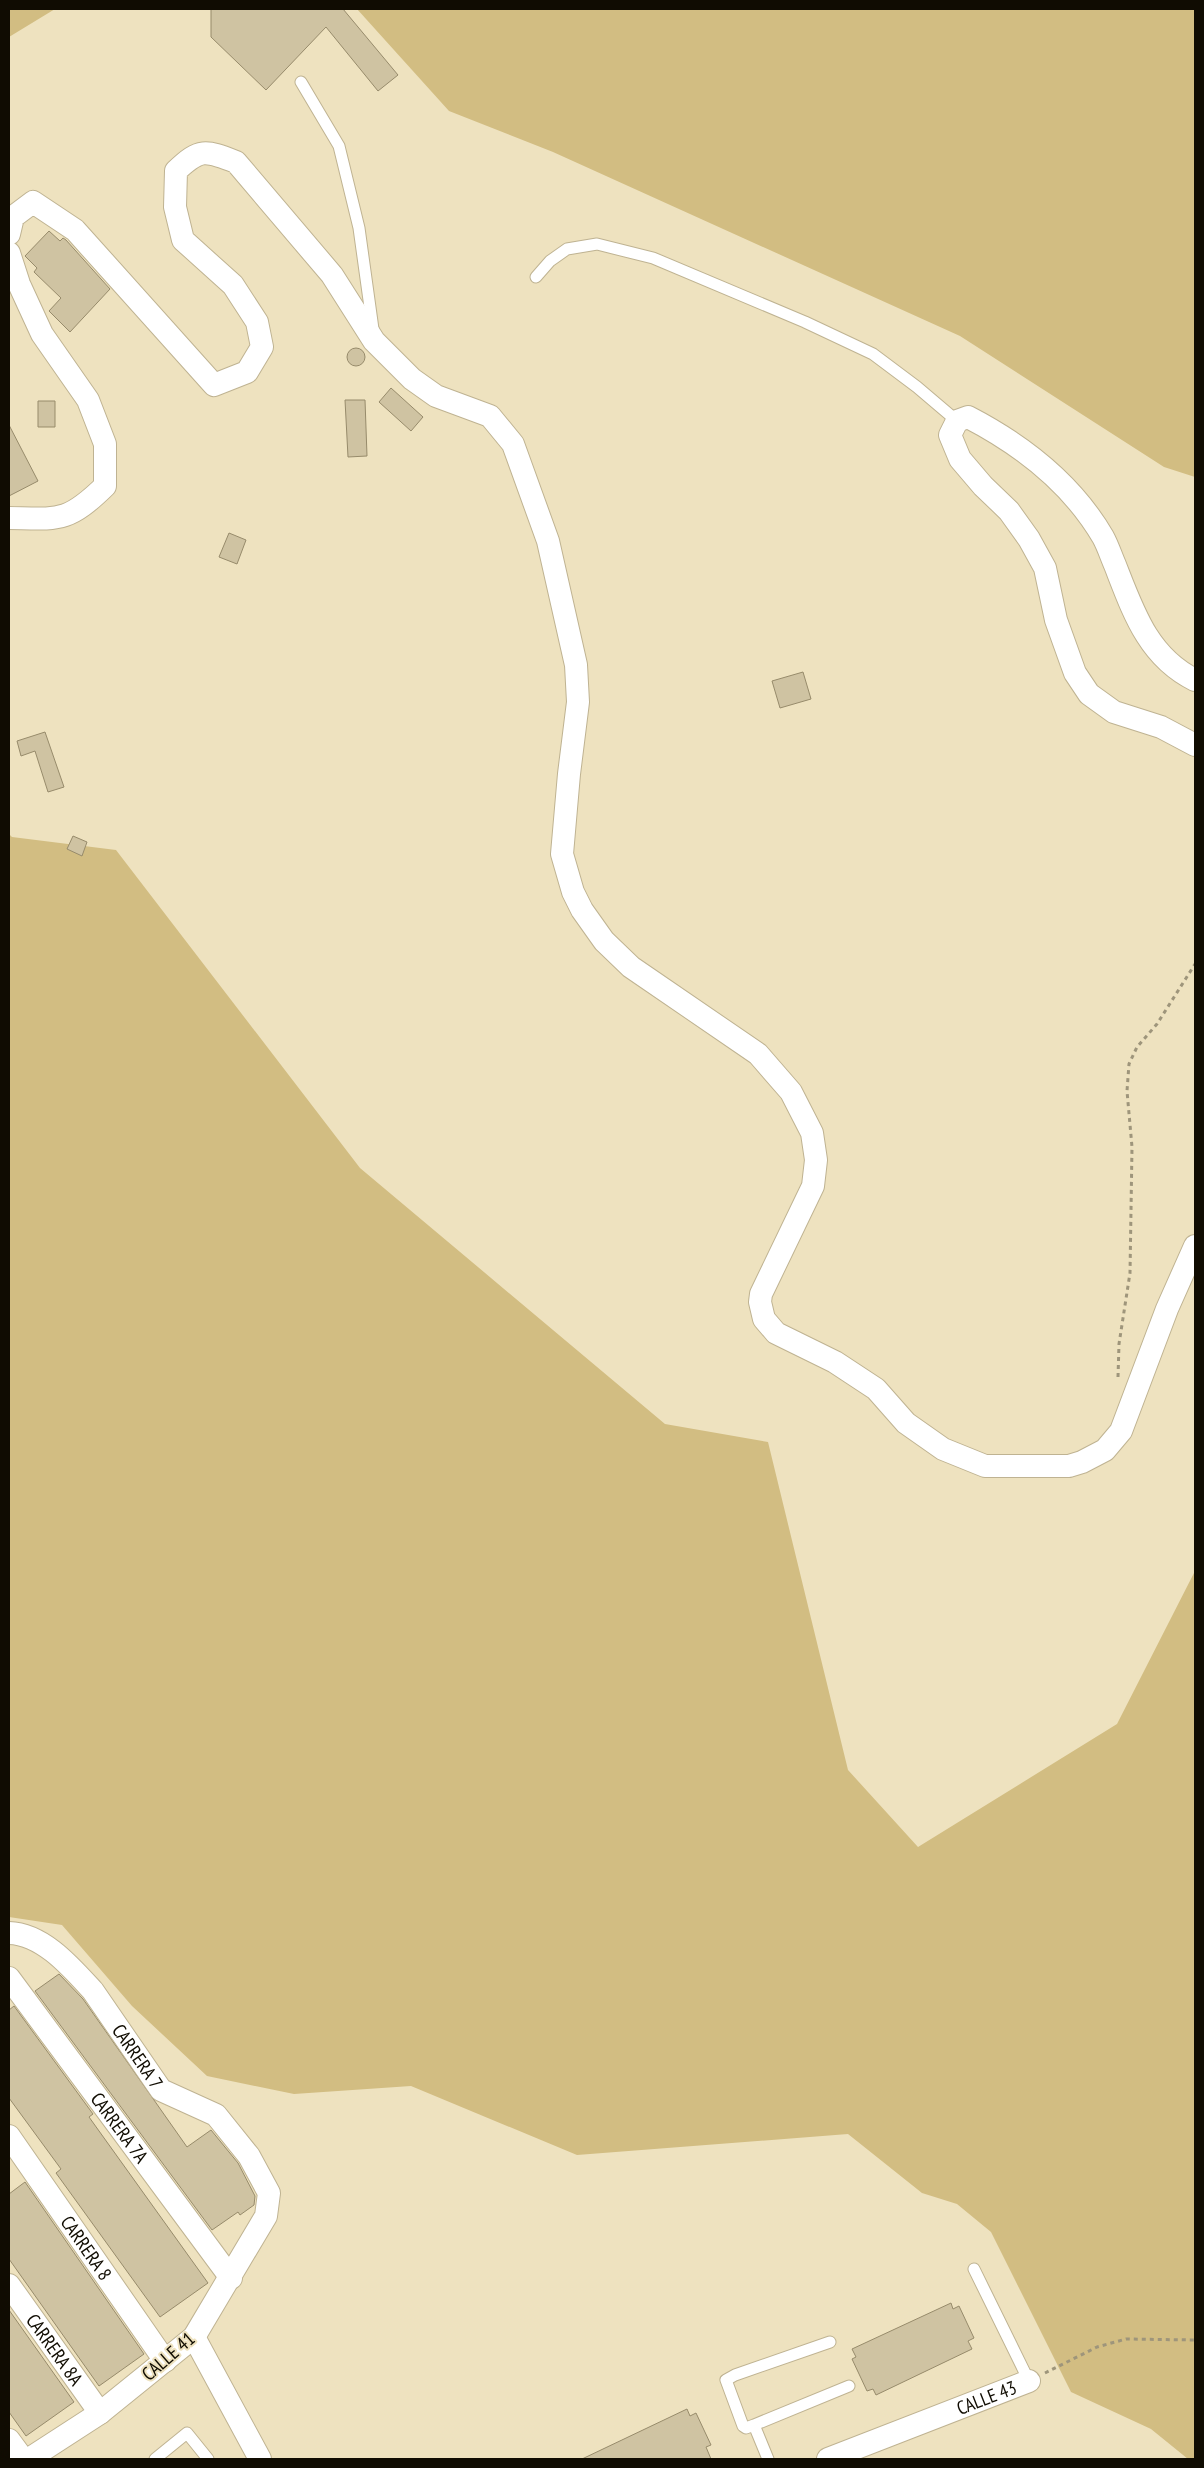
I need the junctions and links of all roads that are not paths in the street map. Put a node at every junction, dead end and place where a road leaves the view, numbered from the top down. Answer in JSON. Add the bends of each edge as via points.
{"nodes":[{"id":1,"x":301,"y":82,"type":"dead end"},
{"id":2,"x":9,"y":234,"type":"edge"},
{"id":3,"x":9,"y":253,"type":"edge"},
{"id":4,"x":536,"y":277,"type":"dead end"},
{"id":5,"x":374,"y":341,"type":"junction"},
{"id":6,"x":957,"y":421,"type":"junction"},
{"id":7,"x":9,"y":518,"type":"edge"},
{"id":8,"x":1195,"y":680,"type":"edge"},
{"id":9,"x":1195,"y":745,"type":"edge"},
{"id":10,"x":1195,"y":1246,"type":"edge"},
{"id":11,"x":9,"y":1933,"type":"edge"},
{"id":12,"x":9,"y":1978,"type":"edge"},
{"id":13,"x":9,"y":2136,"type":"edge"},
{"id":14,"x":266,"y":2216,"type":"joint"},
{"id":15,"x":974,"y":2269,"type":"dead end"},
{"id":16,"x":231,"y":2278,"type":"junction"},
{"id":17,"x":9,"y":2285,"type":"edge"},
{"id":18,"x":194,"y":2337,"type":"junction"},
{"id":19,"x":830,"y":2342,"type":"dead end"},
{"id":20,"x":165,"y":2361,"type":"junction"},
{"id":21,"x":1029,"y":2381,"type":"joint"},
{"id":22,"x":849,"y":2386,"type":"dead end"},
{"id":23,"x":100,"y":2413,"type":"junction"},
{"id":24,"x":754,"y":2425,"type":"junction"},
{"id":25,"x":9,"y":2440,"type":"edge"},
{"id":26,"x":22,"y":2459,"type":"edge"},
{"id":27,"x":30,"y":2459,"type":"edge"},
{"id":28,"x":156,"y":2459,"type":"edge"},
{"id":29,"x":208,"y":2459,"type":"edge"},
{"id":30,"x":260,"y":2459,"type":"edge"},
{"id":31,"x":768,"y":2459,"type":"edge"},
{"id":32,"x":828,"y":2459,"type":"edge"}],
"edges":[{"from":1,"to":5,"type":"lane","via":[[339,146],[359,228]]},
{"from":2,"to":5,"type":"street","via":[[13,217],[33,202],[75,230],[214,385],[247,372],[262,347],[257,322],[234,285],[183,240],[175,207],[176,171],[193,155],[213,153],[236,162],[258,186],[332,276]]},
{"from":3,"to":7,"type":"street","via":[[42,334],[88,400],[105,444],[105,486],[85,506],[59,519]]},
{"from":4,"to":6,"type":"lane","via":[[550,261],[568,249],[598,244],[652,258],[873,354]]},
{"from":5,"to":10,"type":"street","via":[[412,379],[436,396],[490,416],[513,444],[530,486],[548,541],[576,665],[578,702],[562,854],[582,910],[604,941],[631,967],[745,1044],[770,1065],[791,1092],[812,1133],[816,1160],[813,1186],[761,1294],[761,1311],[769,1327],[784,1338],[835,1362],[876,1390],[924,1437],[964,1458],[985,1466],[1069,1466],[1105,1450],[1127,1420],[1167,1310]]},
{"from":6,"to":8,"type":"street","via":[[968,417],[993,430],[1024,451],[1064,487],[1104,538],[1139,626],[1149,642],[1174,667]]},
{"from":6,"to":9,"type":"street","via":[[950,435],[960,459],[1009,511],[1045,568],[1056,620],[1075,673],[1089,694],[1114,712],[1160,727]]},
{"from":11,"to":14,"type":"street","name":"CARRERA 7","via":[[35,1938],[93,1991],[161,2090],[216,2115],[244,2149],[269,2193]]},
{"from":12,"to":16,"type":"street","name":"CARRERA 7A"},
{"from":13,"to":20,"type":"street","name":"CARRERA 8"},
{"from":14,"to":16,"type":"street","name":"CALLE 41"},
{"from":15,"to":21,"type":"lane","name":"CALLE 43"},
{"from":16,"to":18,"type":"street","name":"CALLE 41"},
{"from":17,"to":23,"type":"street","name":"CARRERA 8A"},
{"from":18,"to":20,"type":"street","name":"CALLE 41"},
{"from":18,"to":30,"type":"street"},
{"from":19,"to":24,"type":"lane","via":[[726,2380],[743,2426]]},
{"from":20,"to":23,"type":"street","name":"CALLE 41"},
{"from":21,"to":32,"type":"street","name":"CALLE 43"},
{"from":22,"to":24,"type":"lane"},
{"from":23,"to":27,"type":"street","name":"CALLE 41"},
{"from":24,"to":31,"type":"lane"},
{"from":25,"to":26,"type":"street"},
{"from":28,"to":29,"type":"lane","via":[[187,2433]]}]}
